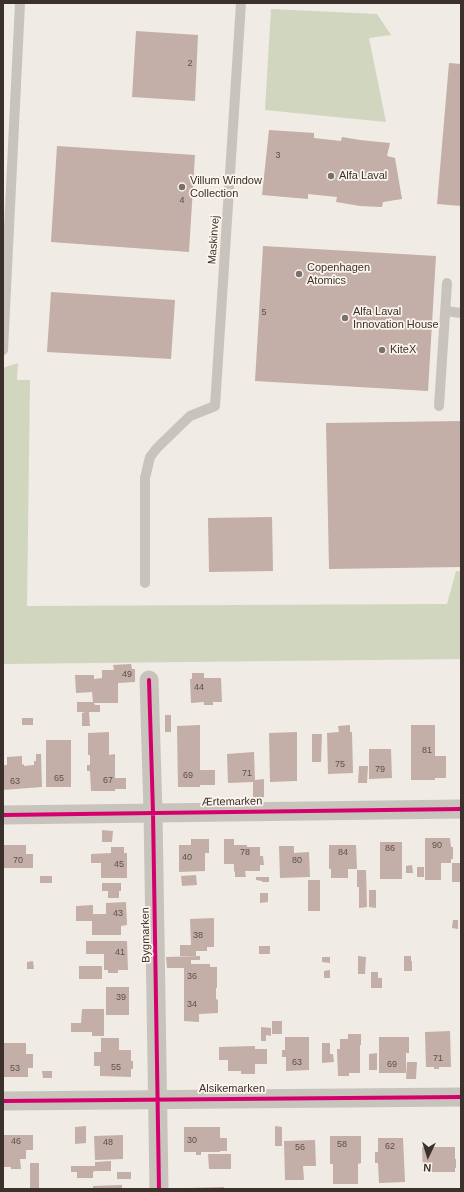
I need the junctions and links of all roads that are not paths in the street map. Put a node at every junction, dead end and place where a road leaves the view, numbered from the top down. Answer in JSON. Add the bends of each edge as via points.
{"nodes":[{"id":1,"x":20,"y":3,"type":"edge"},
{"id":2,"x":241,"y":3,"type":"edge"},
{"id":3,"x":447,"y":283,"type":"dead end"},
{"id":4,"x":445,"y":311,"type":"junction"},
{"id":5,"x":461,"y":313,"type":"edge"},
{"id":6,"x":4,"y":326,"type":"edge"},
{"id":7,"x":3,"y":350,"type":"edge"},
{"id":8,"x":439,"y":406,"type":"dead end"},
{"id":9,"x":145,"y":583,"type":"dead end"},
{"id":10,"x":149,"y":680,"type":"dead end"},
{"id":11,"x":461,"y":809,"type":"edge"},
{"id":12,"x":153,"y":812,"type":"junction"},
{"id":13,"x":3,"y":815,"type":"edge"},
{"id":14,"x":461,"y":1096,"type":"edge"},
{"id":15,"x":158,"y":1099,"type":"junction"},
{"id":16,"x":3,"y":1101,"type":"edge"},
{"id":17,"x":159,"y":1189,"type":"edge"}],
"edges":[{"from":1,"to":6,"type":"lane"},
{"from":2,"to":9,"type":"lane","name":"Maskinvej","via":[[215,406],[190,416],[150,457],[145,478]]},
{"from":3,"to":4,"type":"lane"},
{"from":4,"to":5,"type":"lane"},
{"from":4,"to":8,"type":"lane"},
{"from":6,"to":7,"type":"lane"},
{"from":10,"to":12,"type":"street","name":"Bygmarken"},
{"from":11,"to":12,"type":"street","name":"Ærtemarken"},
{"from":12,"to":13,"type":"street","name":"Ærtemarken"},
{"from":12,"to":15,"type":"street","name":"Bygmarken"},
{"from":14,"to":15,"type":"street","name":"Alsikemarken"},
{"from":15,"to":16,"type":"street","name":"Alsikemarken"},
{"from":15,"to":17,"type":"street","name":"Bygmarken"}]}
